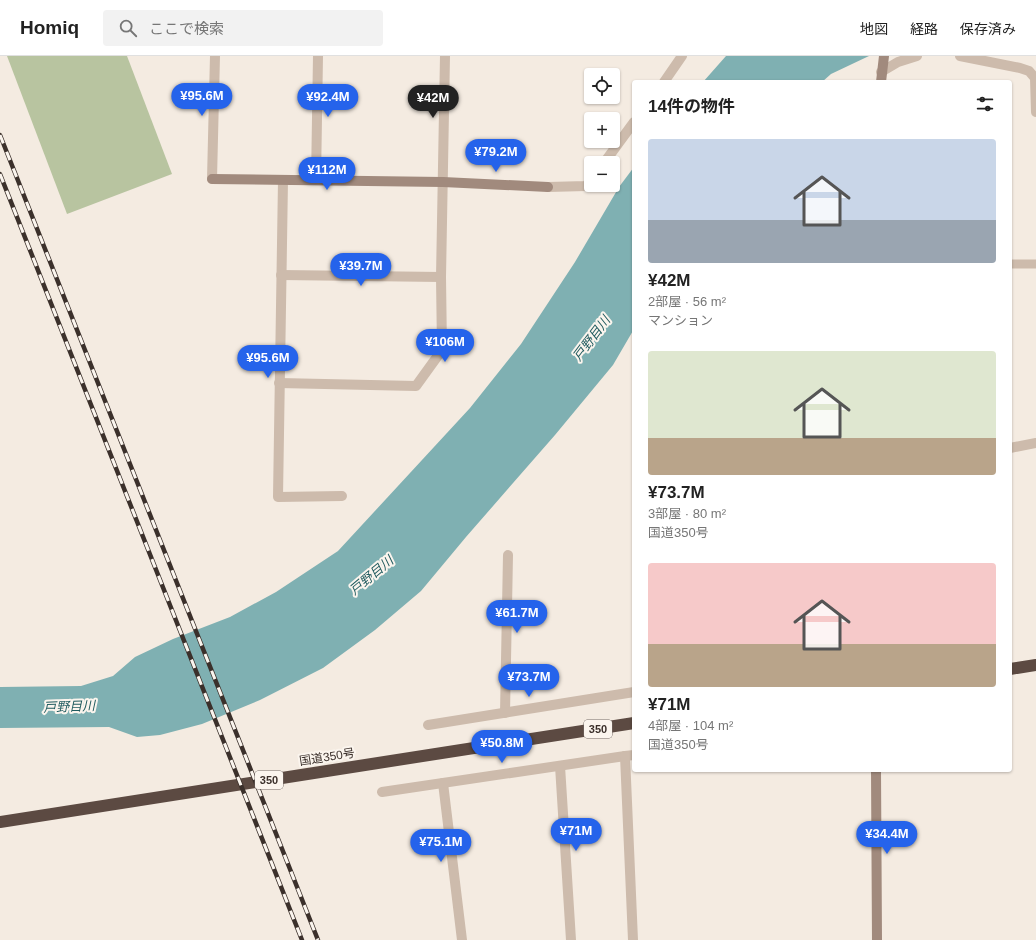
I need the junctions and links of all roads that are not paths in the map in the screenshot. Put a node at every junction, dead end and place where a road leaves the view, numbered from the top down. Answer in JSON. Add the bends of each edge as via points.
{"nodes":[{"id":1,"x":215,"y":56,"type":"edge"},
{"id":2,"x":318,"y":56,"type":"edge"},
{"id":3,"x":445,"y":56,"type":"edge"},
{"id":4,"x":682,"y":56,"type":"edge"},
{"id":5,"x":884,"y":56,"type":"edge"},
{"id":6,"x":916,"y":56,"type":"edge"},
{"id":7,"x":960,"y":56,"type":"edge"},
{"id":8,"x":881,"y":77,"type":"edge"},
{"id":9,"x":665,"y":80,"type":"edge"},
{"id":10,"x":1036,"y":112,"type":"edge"},
{"id":11,"x":632,"y":125,"type":"edge"},
{"id":12,"x":609,"y":156,"type":"edge"},
{"id":13,"x":283,"y":180,"type":"junction"},
{"id":14,"x":316,"y":180,"type":"junction"},
{"id":15,"x":443,"y":182,"type":"junction"},
{"id":16,"x":584,"y":186,"type":"edge"},
{"id":17,"x":1012,"y":264,"type":"edge"},
{"id":18,"x":1036,"y":264,"type":"edge"},
{"id":19,"x":281,"y":275,"type":"junction"},
{"id":20,"x":441,"y":277,"type":"junction"},
{"id":21,"x":279,"y":383,"type":"junction"},
{"id":22,"x":1036,"y":443,"type":"edge"},
{"id":23,"x":1012,"y":448,"type":"edge"},
{"id":24,"x":342,"y":496,"type":"dead end"},
{"id":25,"x":508,"y":554,"type":"dead end"},
{"id":26,"x":1036,"y":665,"type":"edge"},
{"id":27,"x":1012,"y":669,"type":"edge"},
{"id":28,"x":632,"y":692,"type":"edge"},
{"id":29,"x":505,"y":713,"type":"junction"},
{"id":30,"x":632,"y":723,"type":"edge"},
{"id":31,"x":428,"y":725,"type":"dead end"},
{"id":32,"x":629,"y":756,"type":"edge"},
{"id":33,"x":560,"y":766,"type":"junction"},
{"id":34,"x":876,"y":772,"type":"edge"},
{"id":35,"x":443,"y":783,"type":"junction"},
{"id":36,"x":382,"y":792,"type":"dead end"},
{"id":37,"x":0,"y":822,"type":"edge"},
{"id":38,"x":462,"y":940,"type":"edge"},
{"id":39,"x":571,"y":940,"type":"edge"},
{"id":40,"x":633,"y":940,"type":"edge"},
{"id":41,"x":877,"y":940,"type":"edge"}],
"edges":[{"from":1,"to":13,"type":"street","via":[[212,179]]},
{"from":2,"to":14,"type":"street"},
{"from":3,"to":15,"type":"street"},
{"from":4,"to":9,"type":"street"},
{"from":5,"to":8,"type":"street"},
{"from":6,"to":8,"type":"street","via":[[898,62]]},
{"from":7,"to":10,"type":"street","via":[[1029,71],[1035,78]]},
{"from":11,"to":12,"type":"street"},
{"from":13,"to":14,"type":"street"},
{"from":13,"to":19,"type":"street"},
{"from":14,"to":15,"type":"street"},
{"from":15,"to":16,"type":"street"},
{"from":15,"to":20,"type":"street"},
{"from":17,"to":18,"type":"lane"},
{"from":19,"to":20,"type":"street"},
{"from":19,"to":21,"type":"street"},
{"from":20,"to":21,"type":"street","via":[[442,350],[416,386]]},
{"from":21,"to":24,"type":"street","via":[[278,497]]},
{"from":22,"to":23,"type":"street"},
{"from":25,"to":29,"type":"street"},
{"from":26,"to":27,"type":"highway"},
{"from":28,"to":29,"type":"street"},
{"from":29,"to":31,"type":"street"},
{"from":30,"to":37,"type":"highway","name":"国道350号","number":"350"},
{"from":32,"to":33,"type":"street"},
{"from":32,"to":40,"type":"street"},
{"from":33,"to":35,"type":"street"},
{"from":33,"to":39,"type":"street"},
{"from":34,"to":41,"type":"street"},
{"from":35,"to":36,"type":"street"},
{"from":35,"to":38,"type":"street"}]}
